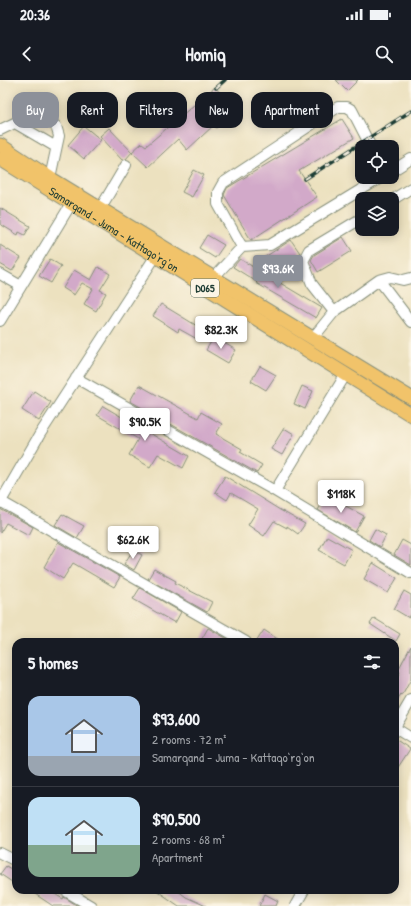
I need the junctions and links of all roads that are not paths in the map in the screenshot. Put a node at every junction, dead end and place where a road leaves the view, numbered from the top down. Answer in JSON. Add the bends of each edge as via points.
{"nodes":[{"id":1,"x":12,"y":124,"type":"edge"},
{"id":2,"x":23,"y":128,"type":"edge"},
{"id":3,"x":57,"y":128,"type":"edge"},
{"id":4,"x":0,"y":130,"type":"edge"},
{"id":5,"x":367,"y":140,"type":"edge"},
{"id":6,"x":0,"y":145,"type":"edge"},
{"id":7,"x":56,"y":148,"type":"junction"},
{"id":8,"x":0,"y":159,"type":"edge"},
{"id":9,"x":411,"y":159,"type":"edge"},
{"id":10,"x":126,"y":165,"type":"dead end"},
{"id":11,"x":399,"y":167,"type":"edge"},
{"id":12,"x":50,"y":178,"type":"junction"},
{"id":13,"x":370,"y":184,"type":"edge"},
{"id":14,"x":411,"y":188,"type":"edge"},
{"id":15,"x":399,"y":196,"type":"edge"},
{"id":16,"x":71,"y":204,"type":"junction"},
{"id":17,"x":100,"y":209,"type":"junction"},
{"id":18,"x":355,"y":222,"type":"edge"},
{"id":19,"x":242,"y":247,"type":"junction"},
{"id":20,"x":154,"y":257,"type":"junction"},
{"id":21,"x":0,"y":274,"type":"edge"},
{"id":22,"x":214,"y":277,"type":"junction"},
{"id":23,"x":411,"y":278,"type":"edge"},
{"id":24,"x":379,"y":280,"type":"junction"},
{"id":25,"x":21,"y":286,"type":"junction"},
{"id":26,"x":334,"y":312,"type":"junction"},
{"id":27,"x":0,"y":321,"type":"edge"},
{"id":28,"x":411,"y":322,"type":"edge"},
{"id":29,"x":313,"y":338,"type":"junction"},
{"id":30,"x":346,"y":374,"type":"junction"},
{"id":31,"x":76,"y":378,"type":"junction"},
{"id":32,"x":411,"y":398,"type":"edge"},
{"id":33,"x":411,"y":415,"type":"edge"},
{"id":34,"x":276,"y":491,"type":"junction"},
{"id":35,"x":0,"y":502,"type":"edge"},
{"id":36,"x":411,"y":573,"type":"edge"},
{"id":37,"x":239,"y":638,"type":"edge"},
{"id":38,"x":411,"y":700,"type":"edge"},
{"id":39,"x":399,"y":721,"type":"edge"},
{"id":40,"x":399,"y":730,"type":"edge"},
{"id":41,"x":411,"y":738,"type":"edge"},
{"id":42,"x":0,"y":853,"type":"edge"},
{"id":43,"x":12,"y":859,"type":"edge"},
{"id":44,"x":71,"y":894,"type":"edge"},
{"id":45,"x":302,"y":894,"type":"edge"},
{"id":46,"x":91,"y":906,"type":"edge"},
{"id":47,"x":296,"y":906,"type":"edge"}],
"edges":[{"from":1,"to":4,"type":"street"},
{"from":2,"to":7,"type":"street"},
{"from":3,"to":7,"type":"street","via":[[59,136]]},
{"from":5,"to":19,"type":"street","via":[[352,110],[338,107],[222,184],[218,192],[218,204]]},
{"from":6,"to":12,"type":"main road","name":"Samarqand - Juma - Kattaqo‘rg‘on","number":"D065"},
{"from":7,"to":12,"type":"street"},
{"from":8,"to":16,"type":"main road","name":"Samarqand - Juma - Kattaqo‘rg‘on","number":"D065"},
{"from":9,"to":11,"type":"street"},
{"from":10,"to":17,"type":"street"},
{"from":12,"to":17,"type":"main road","name":"Samarqand - Juma - Kattaqo‘rg‘on","number":"D065"},
{"from":13,"to":19,"type":"street","via":[[270,245]]},
{"from":14,"to":15,"type":"street"},
{"from":16,"to":20,"type":"main road","name":"Samarqand - Juma - Kattaqo‘rg‘on","number":"D065"},
{"from":16,"to":25,"type":"street"},
{"from":17,"to":22,"type":"main road","name":"Samarqand - Juma - Kattaqo‘rg‘on","number":"D065"},
{"from":18,"to":26,"type":"street","via":[[309,250],[303,261],[312,284]]},
{"from":19,"to":22,"type":"street"},
{"from":20,"to":30,"type":"main road","name":"Samarqand - Juma - Kattaqo‘rg‘on","number":"D065"},
{"from":20,"to":31,"type":"street"},
{"from":21,"to":25,"type":"street"},
{"from":22,"to":29,"type":"main road","name":"Samarqand - Juma - Kattaqo‘rg‘on","number":"D065"},
{"from":23,"to":24,"type":"street","via":[[403,280],[390,277]]},
{"from":24,"to":26,"type":"street"},
{"from":24,"to":28,"type":"street"},
{"from":25,"to":27,"type":"street"},
{"from":26,"to":29,"type":"street"},
{"from":29,"to":32,"type":"main road","name":"Samarqand - Juma - Kattaqo‘rg‘on","number":"D065"},
{"from":30,"to":33,"type":"main road","name":"Samarqand - Juma - Kattaqo‘rg‘on","number":"D065"},
{"from":30,"to":34,"type":"street"},
{"from":31,"to":34,"type":"street"},
{"from":31,"to":35,"type":"street"},
{"from":34,"to":36,"type":"street"},
{"from":35,"to":37,"type":"street"},
{"from":38,"to":39,"type":"street"},
{"from":40,"to":41,"type":"street"},
{"from":42,"to":43,"type":"street"},
{"from":44,"to":46,"type":"street"},
{"from":45,"to":47,"type":"street"}]}
